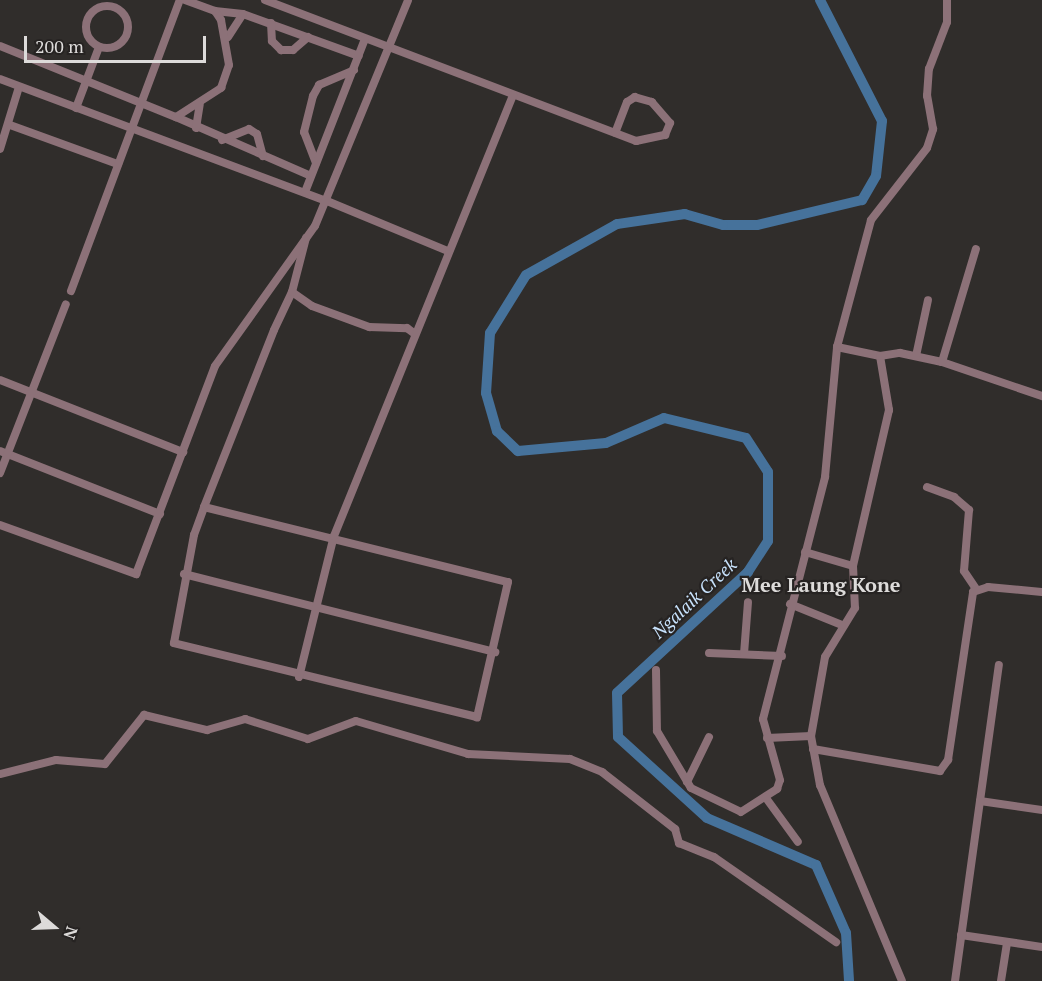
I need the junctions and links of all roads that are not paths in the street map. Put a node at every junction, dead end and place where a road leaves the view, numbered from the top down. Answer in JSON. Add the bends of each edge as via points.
{"nodes":[{"id":1,"x":183,"y":0,"type":"edge"},
{"id":2,"x":265,"y":0,"type":"edge"},
{"id":3,"x":408,"y":0,"type":"edge"},
{"id":4,"x":946,"y":0,"type":"edge"},
{"id":5,"x":116,"y":4,"type":"edge"},
{"id":6,"x":215,"y":11,"type":"junction"},
{"id":7,"x":243,"y":14,"type":"junction"},
{"id":8,"x":271,"y":23,"type":"junction"},
{"id":9,"x":228,"y":37,"type":"junction"},
{"id":10,"x":308,"y":37,"type":"junction"},
{"id":11,"x":365,"y":39,"type":"junction"},
{"id":12,"x":0,"y":46,"type":"edge"},
{"id":13,"x":387,"y":46,"type":"junction"},
{"id":14,"x":99,"y":47,"type":"junction"},
{"id":15,"x":359,"y":56,"type":"junction"},
{"id":16,"x":354,"y":70,"type":"junction"},
{"id":17,"x":0,"y":79,"type":"edge"},
{"id":18,"x":86,"y":79,"type":"junction"},
{"id":19,"x":19,"y":87,"type":"junction"},
{"id":20,"x":513,"y":95,"type":"junction"},
{"id":21,"x":141,"y":101,"type":"junction"},
{"id":22,"x":200,"y":104,"type":"junction"},
{"id":23,"x":76,"y":108,"type":"junction"},
{"id":24,"x":176,"y":117,"type":"junction"},
{"id":25,"x":10,"y":125,"type":"junction"},
{"id":26,"x":196,"y":128,"type":"junction"},
{"id":27,"x":131,"y":130,"type":"junction"},
{"id":28,"x":615,"y":133,"type":"junction"},
{"id":29,"x":222,"y":140,"type":"junction"},
{"id":30,"x":0,"y":149,"type":"edge"},
{"id":31,"x":263,"y":156,"type":"junction"},
{"id":32,"x":316,"y":163,"type":"junction"},
{"id":33,"x":118,"y":164,"type":"junction"},
{"id":34,"x":312,"y":176,"type":"junction"},
{"id":35,"x":305,"y":192,"type":"junction"},
{"id":36,"x":327,"y":201,"type":"junction"},
{"id":37,"x":306,"y":238,"type":"junction"},
{"id":38,"x":976,"y":249,"type":"dead end"},
{"id":39,"x":448,"y":251,"type":"junction"},
{"id":40,"x":71,"y":291,"type":"dead end"},
{"id":41,"x":292,"y":292,"type":"junction"},
{"id":42,"x":928,"y":300,"type":"dead end"},
{"id":43,"x":66,"y":304,"type":"dead end"},
{"id":44,"x":415,"y":334,"type":"junction"},
{"id":45,"x":837,"y":347,"type":"junction"},
{"id":46,"x":880,"y":356,"type":"junction"},
{"id":47,"x":916,"y":356,"type":"junction"},
{"id":48,"x":942,"y":362,"type":"junction"},
{"id":49,"x":0,"y":381,"type":"edge"},
{"id":50,"x":31,"y":393,"type":"junction"},
{"id":51,"x":1042,"y":396,"type":"edge"},
{"id":52,"x":183,"y":452,"type":"junction"},
{"id":53,"x":4,"y":453,"type":"edge"},
{"id":54,"x":0,"y":473,"type":"edge"},
{"id":55,"x":927,"y":487,"type":"dead end"},
{"id":56,"x":204,"y":507,"type":"junction"},
{"id":57,"x":160,"y":514,"type":"junction"},
{"id":58,"x":0,"y":525,"type":"edge"},
{"id":59,"x":334,"y":536,"type":"junction"},
{"id":60,"x":805,"y":552,"type":"junction"},
{"id":61,"x":853,"y":566,"type":"junction"},
{"id":62,"x":184,"y":574,"type":"junction"},
{"id":63,"x":976,"y":589,"type":"junction"},
{"id":64,"x":1042,"y":592,"type":"edge"},
{"id":65,"x":748,"y":602,"type":"dead end"},
{"id":66,"x":790,"y":604,"type":"junction"},
{"id":67,"x":316,"y":607,"type":"junction"},
{"id":68,"x":843,"y":624,"type":"junction"},
{"id":69,"x":495,"y":652,"type":"junction"},
{"id":70,"x":710,"y":653,"type":"dead end"},
{"id":71,"x":744,"y":654,"type":"junction"},
{"id":72,"x":782,"y":656,"type":"junction"},
{"id":73,"x":999,"y":665,"type":"dead end"},
{"id":74,"x":656,"y":670,"type":"dead end"},
{"id":75,"x":299,"y":677,"type":"junction"},
{"id":76,"x":811,"y":736,"type":"junction"},
{"id":77,"x":709,"y":737,"type":"dead end"},
{"id":78,"x":767,"y":738,"type":"junction"},
{"id":79,"x":813,"y":749,"type":"junction"},
{"id":80,"x":0,"y":774,"type":"edge"},
{"id":81,"x":687,"y":782,"type":"junction"},
{"id":82,"x":766,"y":798,"type":"junction"},
{"id":83,"x":980,"y":801,"type":"junction"},
{"id":84,"x":1042,"y":810,"type":"edge"},
{"id":85,"x":798,"y":842,"type":"dead end"},
{"id":86,"x":961,"y":935,"type":"junction"},
{"id":87,"x":837,"y":942,"type":"dead end"},
{"id":88,"x":1007,"y":942,"type":"junction"},
{"id":89,"x":1042,"y":947,"type":"edge"},
{"id":90,"x":902,"y":981,"type":"edge"},
{"id":91,"x":955,"y":981,"type":"edge"},
{"id":92,"x":1001,"y":981,"type":"edge"}],
"edges":[{"from":1,"to":6,"type":"street"},
{"from":1,"to":21,"type":"street"},
{"from":2,"to":11,"type":"street"},
{"from":3,"to":13,"type":"street"},
{"from":4,"to":45,"type":"street","via":[[947,22],[929,69],[933,129],[927,148],[871,220]]},
{"from":5,"to":14,"type":"street","via":[[100,7],[86,22],[87,36]]},
{"from":5,"to":14,"type":"street","via":[[128,23],[125,39],[114,48]]},
{"from":6,"to":7,"type":"street"},
{"from":6,"to":9,"type":"street"},
{"from":7,"to":8,"type":"street"},
{"from":7,"to":9,"type":"street"},
{"from":8,"to":10,"type":"street"},
{"from":8,"to":10,"type":"street","via":[[272,41],[281,50],[293,50]]},
{"from":9,"to":22,"type":"street","via":[[230,65],[221,88]]},
{"from":10,"to":15,"type":"street"},
{"from":11,"to":13,"type":"street"},
{"from":11,"to":15,"type":"street"},
{"from":12,"to":18,"type":"street"},
{"from":13,"to":20,"type":"street"},
{"from":13,"to":36,"type":"street"},
{"from":14,"to":18,"type":"street"},
{"from":15,"to":16,"type":"street"},
{"from":16,"to":32,"type":"street"},
{"from":16,"to":32,"type":"street","via":[[319,85],[313,96],[304,132]]},
{"from":17,"to":19,"type":"street"},
{"from":18,"to":21,"type":"street"},
{"from":18,"to":23,"type":"street"},
{"from":19,"to":23,"type":"street"},
{"from":19,"to":25,"type":"street"},
{"from":20,"to":28,"type":"street"},
{"from":20,"to":39,"type":"street"},
{"from":21,"to":24,"type":"street"},
{"from":21,"to":27,"type":"street"},
{"from":22,"to":24,"type":"street"},
{"from":22,"to":26,"type":"street"},
{"from":23,"to":27,"type":"street"},
{"from":24,"to":26,"type":"street"},
{"from":25,"to":30,"type":"street"},
{"from":25,"to":33,"type":"street"},
{"from":26,"to":29,"type":"street"},
{"from":27,"to":33,"type":"street"},
{"from":27,"to":35,"type":"street"},
{"from":28,"to":28,"type":"street","via":[[627,102],[635,97],[652,102],[670,123],[665,135],[640,141]]},
{"from":29,"to":31,"type":"street"},
{"from":29,"to":31,"type":"street","via":[[249,129],[257,134]]},
{"from":31,"to":34,"type":"street"},
{"from":32,"to":34,"type":"street"},
{"from":33,"to":40,"type":"street"},
{"from":34,"to":35,"type":"street"},
{"from":35,"to":36,"type":"street"},
{"from":36,"to":37,"type":"street"},
{"from":36,"to":39,"type":"street"},
{"from":37,"to":41,"type":"street"},
{"from":37,"to":52,"type":"street","via":[[215,366]]},
{"from":38,"to":48,"type":"street"},
{"from":39,"to":44,"type":"street"},
{"from":41,"to":44,"type":"street","via":[[312,306],[369,327],[407,328]]},
{"from":41,"to":56,"type":"street"},
{"from":42,"to":47,"type":"street"},
{"from":43,"to":50,"type":"street"},
{"from":44,"to":59,"type":"street"},
{"from":45,"to":46,"type":"street"},
{"from":45,"to":60,"type":"street","via":[[825,477]]},
{"from":46,"to":47,"type":"street"},
{"from":46,"to":61,"type":"street","via":[[889,410]]},
{"from":47,"to":48,"type":"street"},
{"from":48,"to":51,"type":"street"},
{"from":49,"to":50,"type":"street"},
{"from":50,"to":52,"type":"street"},
{"from":50,"to":53,"type":"street"},
{"from":52,"to":57,"type":"street"},
{"from":53,"to":54,"type":"street"},
{"from":53,"to":57,"type":"street"},
{"from":55,"to":63,"type":"street","via":[[954,497],[969,510],[964,571]]},
{"from":56,"to":59,"type":"street"},
{"from":56,"to":62,"type":"street"},
{"from":57,"to":58,"type":"street","via":[[132,576]]},
{"from":59,"to":67,"type":"street"},
{"from":59,"to":69,"type":"street","via":[[508,582]]},
{"from":60,"to":61,"type":"street"},
{"from":60,"to":66,"type":"street"},
{"from":61,"to":68,"type":"street","via":[[855,608]]},
{"from":62,"to":67,"type":"street"},
{"from":62,"to":75,"type":"street","via":[[173,634],[177,646]]},
{"from":63,"to":64,"type":"street"},
{"from":63,"to":79,"type":"street","via":[[948,760],[940,771]]},
{"from":65,"to":71,"type":"street"},
{"from":66,"to":68,"type":"street"},
{"from":66,"to":72,"type":"street"},
{"from":67,"to":69,"type":"street"},
{"from":67,"to":75,"type":"street"},
{"from":68,"to":76,"type":"street","via":[[825,657]]},
{"from":69,"to":75,"type":"street","via":[[475,719]]},
{"from":70,"to":71,"type":"street"},
{"from":71,"to":72,"type":"street"},
{"from":72,"to":78,"type":"street","via":[[763,718]]},
{"from":73,"to":83,"type":"street"},
{"from":74,"to":81,"type":"street","via":[[657,731]]},
{"from":76,"to":78,"type":"street"},
{"from":76,"to":79,"type":"street"},
{"from":77,"to":81,"type":"street"},
{"from":78,"to":82,"type":"street","via":[[780,780]]},
{"from":79,"to":90,"type":"street","via":[[820,785]]},
{"from":80,"to":87,"type":"street","via":[[56,760],[105,764],[144,715],[207,730],[245,719],[308,739],[356,721],[468,754],[570,759],[602,772],[675,829],[679,843],[714,857]]},
{"from":81,"to":82,"type":"street","via":[[711,801],[741,812]]},
{"from":82,"to":85,"type":"street"},
{"from":83,"to":84,"type":"street"},
{"from":83,"to":86,"type":"street"},
{"from":86,"to":88,"type":"street"},
{"from":86,"to":91,"type":"street"},
{"from":88,"to":89,"type":"street"},
{"from":88,"to":92,"type":"street"}]}
